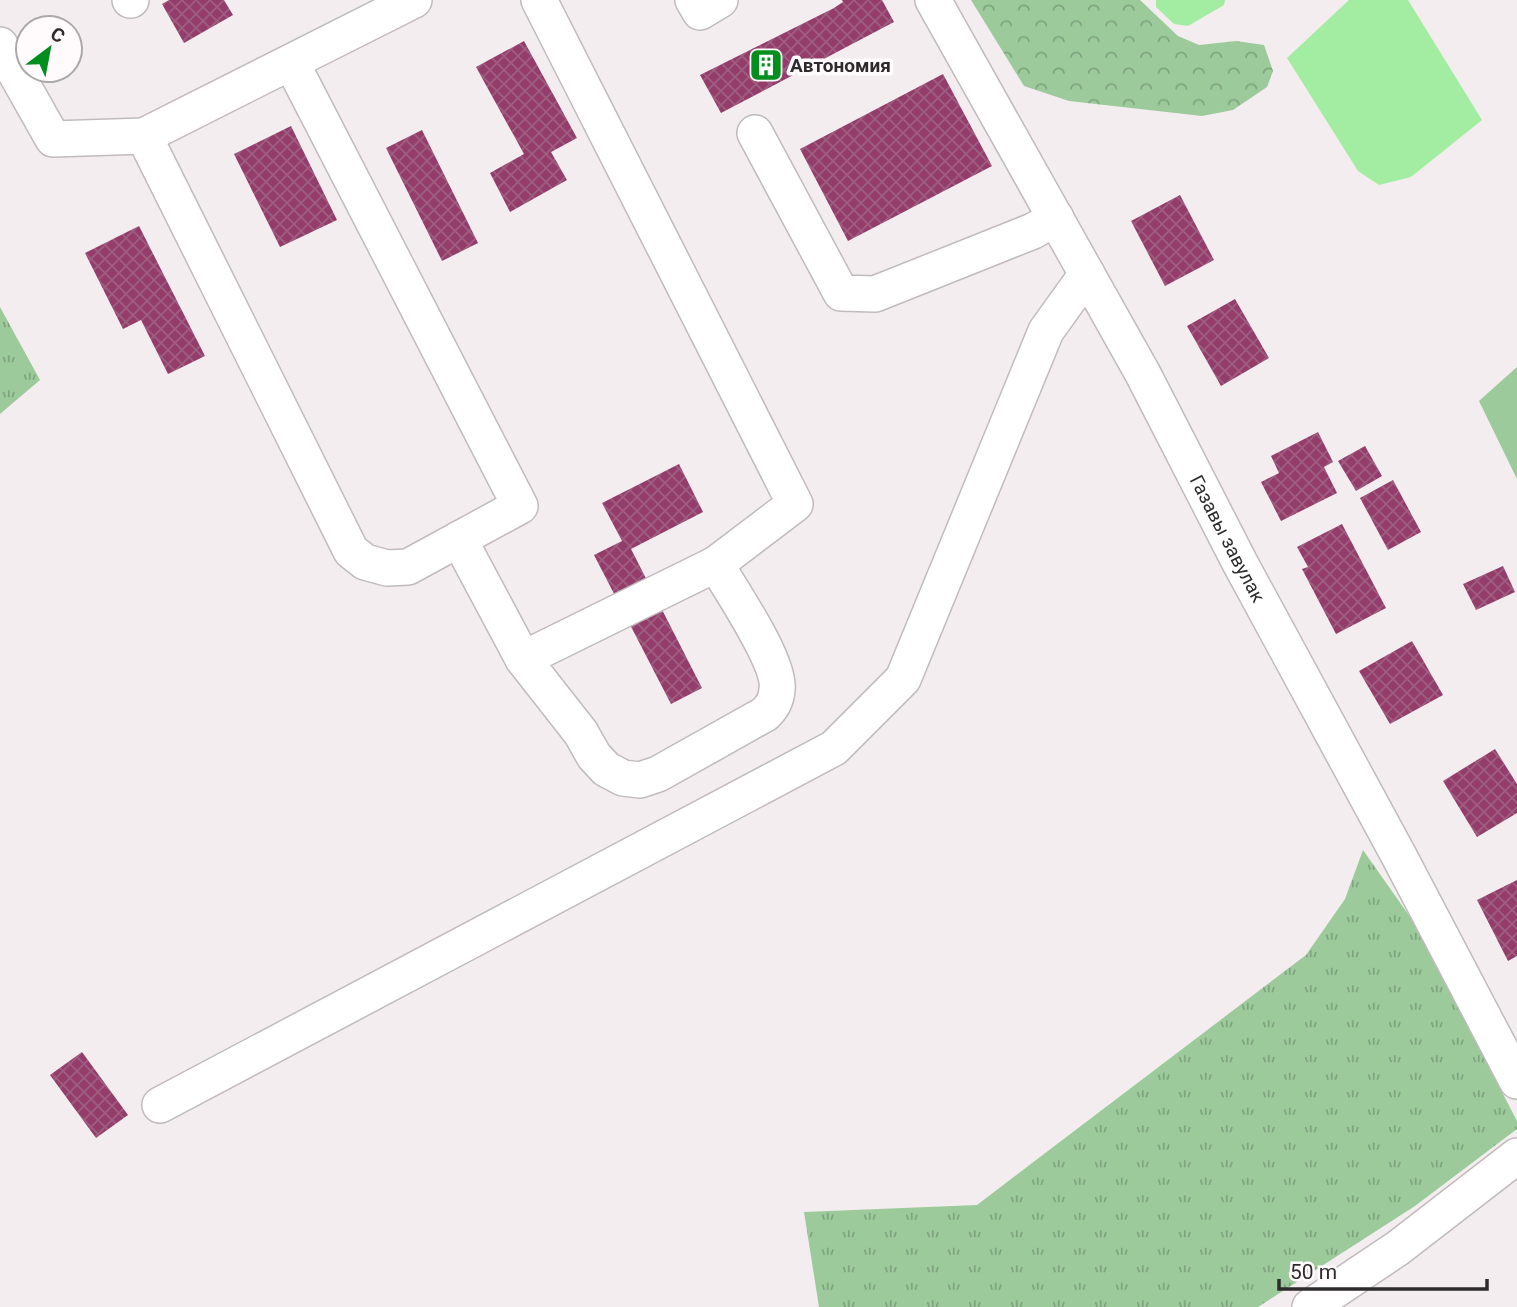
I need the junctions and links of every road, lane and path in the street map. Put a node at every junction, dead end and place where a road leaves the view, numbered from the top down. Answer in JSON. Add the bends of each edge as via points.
{"nodes":[{"id":1,"x":414,"y":0,"type":"edge"},
{"id":2,"x":539,"y":0,"type":"edge"},
{"id":3,"x":693,"y":0,"type":"edge"},
{"id":4,"x":720,"y":0,"type":"edge"},
{"id":5,"x":933,"y":0,"type":"edge"},
{"id":6,"x":0,"y":45,"type":"edge"},
{"id":7,"x":291,"y":62,"type":"junction"},
{"id":8,"x":755,"y":133,"type":"dead end"},
{"id":9,"x":144,"y":136,"type":"junction"},
{"id":10,"x":1056,"y":218,"type":"junction"},
{"id":11,"x":1087,"y":274,"type":"junction"},
{"id":12,"x":459,"y":539,"type":"junction"},
{"id":13,"x":716,"y":564,"type":"junction"},
{"id":14,"x":523,"y":659,"type":"junction"},
{"id":15,"x":1517,"y":1081,"type":"edge"},
{"id":16,"x":160,"y":1105,"type":"dead end"},
{"id":17,"x":1517,"y":1156,"type":"edge"},
{"id":18,"x":1310,"y":1307,"type":"edge"}],
"edges":[{"from":1,"to":7,"type":"street"},
{"from":2,"to":13,"type":"street","via":[[795,504]]},
{"from":3,"to":4,"type":"street","via":[[700,12]]},
{"from":5,"to":10,"type":"street","name":"Газавы завулак"},
{"from":6,"to":9,"type":"street","via":[[53,139]]},
{"from":7,"to":9,"type":"street"},
{"from":7,"to":12,"type":"street","via":[[520,506]]},
{"from":8,"to":10,"type":"street","via":[[841,293],[875,294]]},
{"from":9,"to":12,"type":"street","via":[[351,551],[365,562],[408,567]]},
{"from":10,"to":11,"type":"street","name":"Газавы завулак"},
{"from":11,"to":15,"type":"street","name":"Газавы завулак"},
{"from":11,"to":16,"type":"street","via":[[1046,331],[904,679],[834,748]]},
{"from":12,"to":14,"type":"street"},
{"from":13,"to":14,"type":"street"},
{"from":13,"to":14,"type":"street","via":[[770,659],[778,689],[774,705],[658,774],[640,780],[606,769]]},
{"from":17,"to":18,"type":"street","via":[[1398,1248]]}]}
